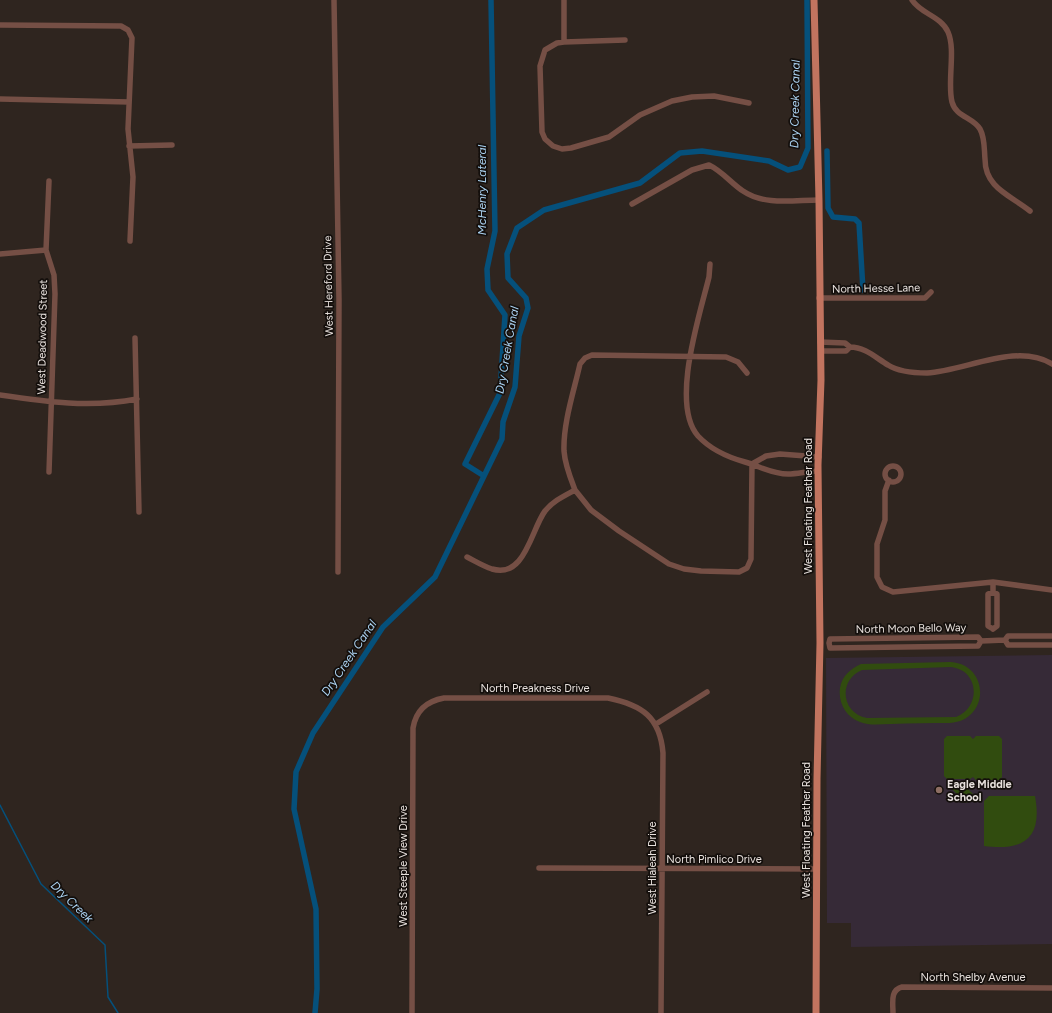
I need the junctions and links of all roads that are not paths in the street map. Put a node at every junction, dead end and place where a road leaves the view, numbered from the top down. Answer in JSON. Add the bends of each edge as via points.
{"nodes":[{"id":1,"x":334,"y":0,"type":"edge"},
{"id":2,"x":564,"y":0,"type":"edge"},
{"id":3,"x":814,"y":0,"type":"edge"},
{"id":4,"x":912,"y":0,"type":"edge"},
{"id":5,"x":0,"y":25,"type":"edge"},
{"id":6,"x":625,"y":40,"type":"dead end"},
{"id":7,"x":564,"y":42,"type":"junction"},
{"id":8,"x":0,"y":98,"type":"edge"},
{"id":9,"x":129,"y":102,"type":"junction"},
{"id":10,"x":749,"y":103,"type":"dead end"},
{"id":11,"x":172,"y":145,"type":"dead end"},
{"id":12,"x":129,"y":146,"type":"junction"},
{"id":13,"x":49,"y":181,"type":"dead end"},
{"id":14,"x":819,"y":200,"type":"junction"},
{"id":15,"x":632,"y":204,"type":"dead end"},
{"id":16,"x":1030,"y":211,"type":"dead end"},
{"id":17,"x":130,"y":241,"type":"dead end"},
{"id":18,"x":46,"y":250,"type":"junction"},
{"id":19,"x":0,"y":254,"type":"edge"},
{"id":20,"x":710,"y":264,"type":"dead end"},
{"id":21,"x":932,"y":292,"type":"dead end"},
{"id":22,"x":819,"y":298,"type":"junction"},
{"id":23,"x":134,"y":338,"type":"dead end"},
{"id":24,"x":820,"y":342,"type":"junction"},
{"id":25,"x":850,"y":347,"type":"junction"},
{"id":26,"x":820,"y":352,"type":"junction"},
{"id":27,"x":690,"y":357,"type":"junction"},
{"id":28,"x":1052,"y":364,"type":"edge"},
{"id":29,"x":747,"y":373,"type":"dead end"},
{"id":30,"x":0,"y":395,"type":"edge"},
{"id":31,"x":137,"y":399,"type":"junction"},
{"id":32,"x":50,"y":402,"type":"junction"},
{"id":33,"x":819,"y":458,"type":"junction"},
{"id":34,"x":752,"y":464,"type":"junction"},
{"id":35,"x":818,"y":471,"type":"junction"},
{"id":36,"x":49,"y":472,"type":"dead end"},
{"id":37,"x":889,"y":480,"type":"dead end"},
{"id":38,"x":575,"y":490,"type":"junction"},
{"id":39,"x":139,"y":512,"type":"dead end"},
{"id":40,"x":467,"y":557,"type":"dead end"},
{"id":41,"x":338,"y":572,"type":"dead end"},
{"id":42,"x":993,"y":582,"type":"junction"},
{"id":43,"x":1052,"y":590,"type":"edge"},
{"id":44,"x":993,"y":592,"type":"junction"},
{"id":45,"x":993,"y":629,"type":"junction"},
{"id":46,"x":1052,"y":636,"type":"edge"},
{"id":47,"x":1005,"y":640,"type":"junction"},
{"id":48,"x":981,"y":641,"type":"junction"},
{"id":49,"x":993,"y":641,"type":"junction"},
{"id":50,"x":820,"y":643,"type":"junction"},
{"id":51,"x":828,"y":643,"type":"junction"},
{"id":52,"x":1052,"y":645,"type":"edge"},
{"id":53,"x":707,"y":692,"type":"dead end"},
{"id":54,"x":415,"y":719,"type":"joint"},
{"id":55,"x":656,"y":724,"type":"junction"},
{"id":56,"x":539,"y":868,"type":"dead end"},
{"id":57,"x":662,"y":868,"type":"junction"},
{"id":58,"x":817,"y":869,"type":"junction"},
{"id":59,"x":1052,"y":988,"type":"edge"},
{"id":60,"x":412,"y":1013,"type":"edge"},
{"id":61,"x":661,"y":1013,"type":"edge"},
{"id":62,"x":816,"y":1013,"type":"edge"},
{"id":63,"x":893,"y":1013,"type":"edge"}],
"edges":[{"from":1,"to":41,"type":"street","name":"West Hereford Drive","via":[[339,308]]},
{"from":2,"to":7,"type":"street"},
{"from":3,"to":14,"type":"main road","name":"West Floating Feather Road"},
{"from":4,"to":16,"type":"street","via":[[918,7],[939,20],[949,34],[952,103],[960,114],[973,121],[982,133],[986,169],[991,182],[1002,193]]},
{"from":5,"to":9,"type":"street","via":[[121,26],[128,30],[132,38]]},
{"from":6,"to":7,"type":"street"},
{"from":7,"to":10,"type":"street","via":[[545,50],[540,66],[541,126],[545,139],[562,149],[609,138],[649,110],[685,98],[721,97]]},
{"from":8,"to":9,"type":"street"},
{"from":9,"to":12,"type":"street"},
{"from":11,"to":12,"type":"street"},
{"from":12,"to":17,"type":"street","via":[[133,177]]},
{"from":13,"to":18,"type":"street"},
{"from":14,"to":15,"type":"street","via":[[759,199],[744,192],[709,165],[692,170]]},
{"from":14,"to":22,"type":"main road","name":"West Floating Feather Road"},
{"from":18,"to":19,"type":"street"},
{"from":18,"to":32,"type":"street","name":"West Deadwood Street","via":[[54,275],[55,294]]},
{"from":20,"to":27,"type":"street","via":[[710,277]]},
{"from":21,"to":22,"type":"street","name":"North Hesse Lane","via":[[924,298]]},
{"from":22,"to":24,"type":"main road","name":"West Floating Feather Road"},
{"from":23,"to":31,"type":"street"},
{"from":24,"to":25,"type":"street","via":[[845,343]]},
{"from":24,"to":26,"type":"main road","name":"West Floating Feather Road"},
{"from":25,"to":26,"type":"street","via":[[846,351]]},
{"from":25,"to":28,"type":"street","via":[[857,347],[890,366],[908,372],[949,371],[987,360],[1013,356],[1030,356]]},
{"from":26,"to":33,"type":"main road","name":"West Floating Feather Road"},
{"from":27,"to":29,"type":"street","via":[[726,357],[738,362]]},
{"from":27,"to":34,"type":"street","via":[[686,403],[689,419],[697,435],[714,450]]},
{"from":27,"to":38,"type":"street","via":[[592,355],[585,358],[580,364],[564,450]]},
{"from":30,"to":32,"type":"street"},
{"from":31,"to":32,"type":"street","via":[[88,405]]},
{"from":31,"to":39,"type":"street"},
{"from":32,"to":36,"type":"street","name":"West Deadwood Street"},
{"from":33,"to":34,"type":"street","via":[[780,454],[766,456]]},
{"from":33,"to":35,"type":"main road","name":"West Floating Feather Road"},
{"from":34,"to":35,"type":"street","via":[[767,471],[787,474]]},
{"from":34,"to":38,"type":"street","via":[[751,560],[747,568],[739,572],[701,572],[670,564],[591,510]]},
{"from":35,"to":50,"type":"main road","name":"West Floating Feather Road"},
{"from":37,"to":42,"type":"street","via":[[885,491],[885,520],[877,544],[877,577],[882,587],[893,592]]},
{"from":38,"to":40,"type":"street","via":[[548,507],[523,556],[518,564],[510,569],[493,569]]},
{"from":42,"to":43,"type":"street"},
{"from":42,"to":44,"type":"street"},
{"from":44,"to":45,"type":"street","via":[[997,594],[997,626]]},
{"from":44,"to":45,"type":"street","via":[[988,594],[988,626]]},
{"from":45,"to":49,"type":"street"},
{"from":46,"to":47,"type":"street","via":[[1008,636]]},
{"from":47,"to":49,"type":"street"},
{"from":47,"to":52,"type":"street","via":[[1008,646]]},
{"from":48,"to":49,"type":"street"},
{"from":48,"to":51,"type":"street","name":"North Moon Bello Way","via":[[978,637],[876,638],[830,639]]},
{"from":48,"to":51,"type":"street","name":"North Moon Bello Way","via":[[978,646],[846,648],[830,648]]},
{"from":50,"to":51,"type":"street","name":"North Moon Bello Way"},
{"from":50,"to":58,"type":"main road","name":"West Floating Feather Road"},
{"from":53,"to":55,"type":"street"},
{"from":54,"to":55,"type":"street","name":"North Preakness Drive","via":[[426,704],[444,698],[608,698],[639,707]]},
{"from":54,"to":60,"type":"street","name":"West Steeple View Drive"},
{"from":55,"to":57,"type":"street","name":"West Hialeah Drive","via":[[663,753]]},
{"from":56,"to":57,"type":"street","name":"North Pimlico Drive"},
{"from":57,"to":58,"type":"street","name":"North Pimlico Drive"},
{"from":57,"to":61,"type":"street","name":"West Hialeah Drive"},
{"from":58,"to":62,"type":"main road","name":"West Floating Feather Road"},
{"from":59,"to":63,"type":"street","name":"North Shelby Avenue","via":[[902,987],[896,991],[893,998]]}]}
